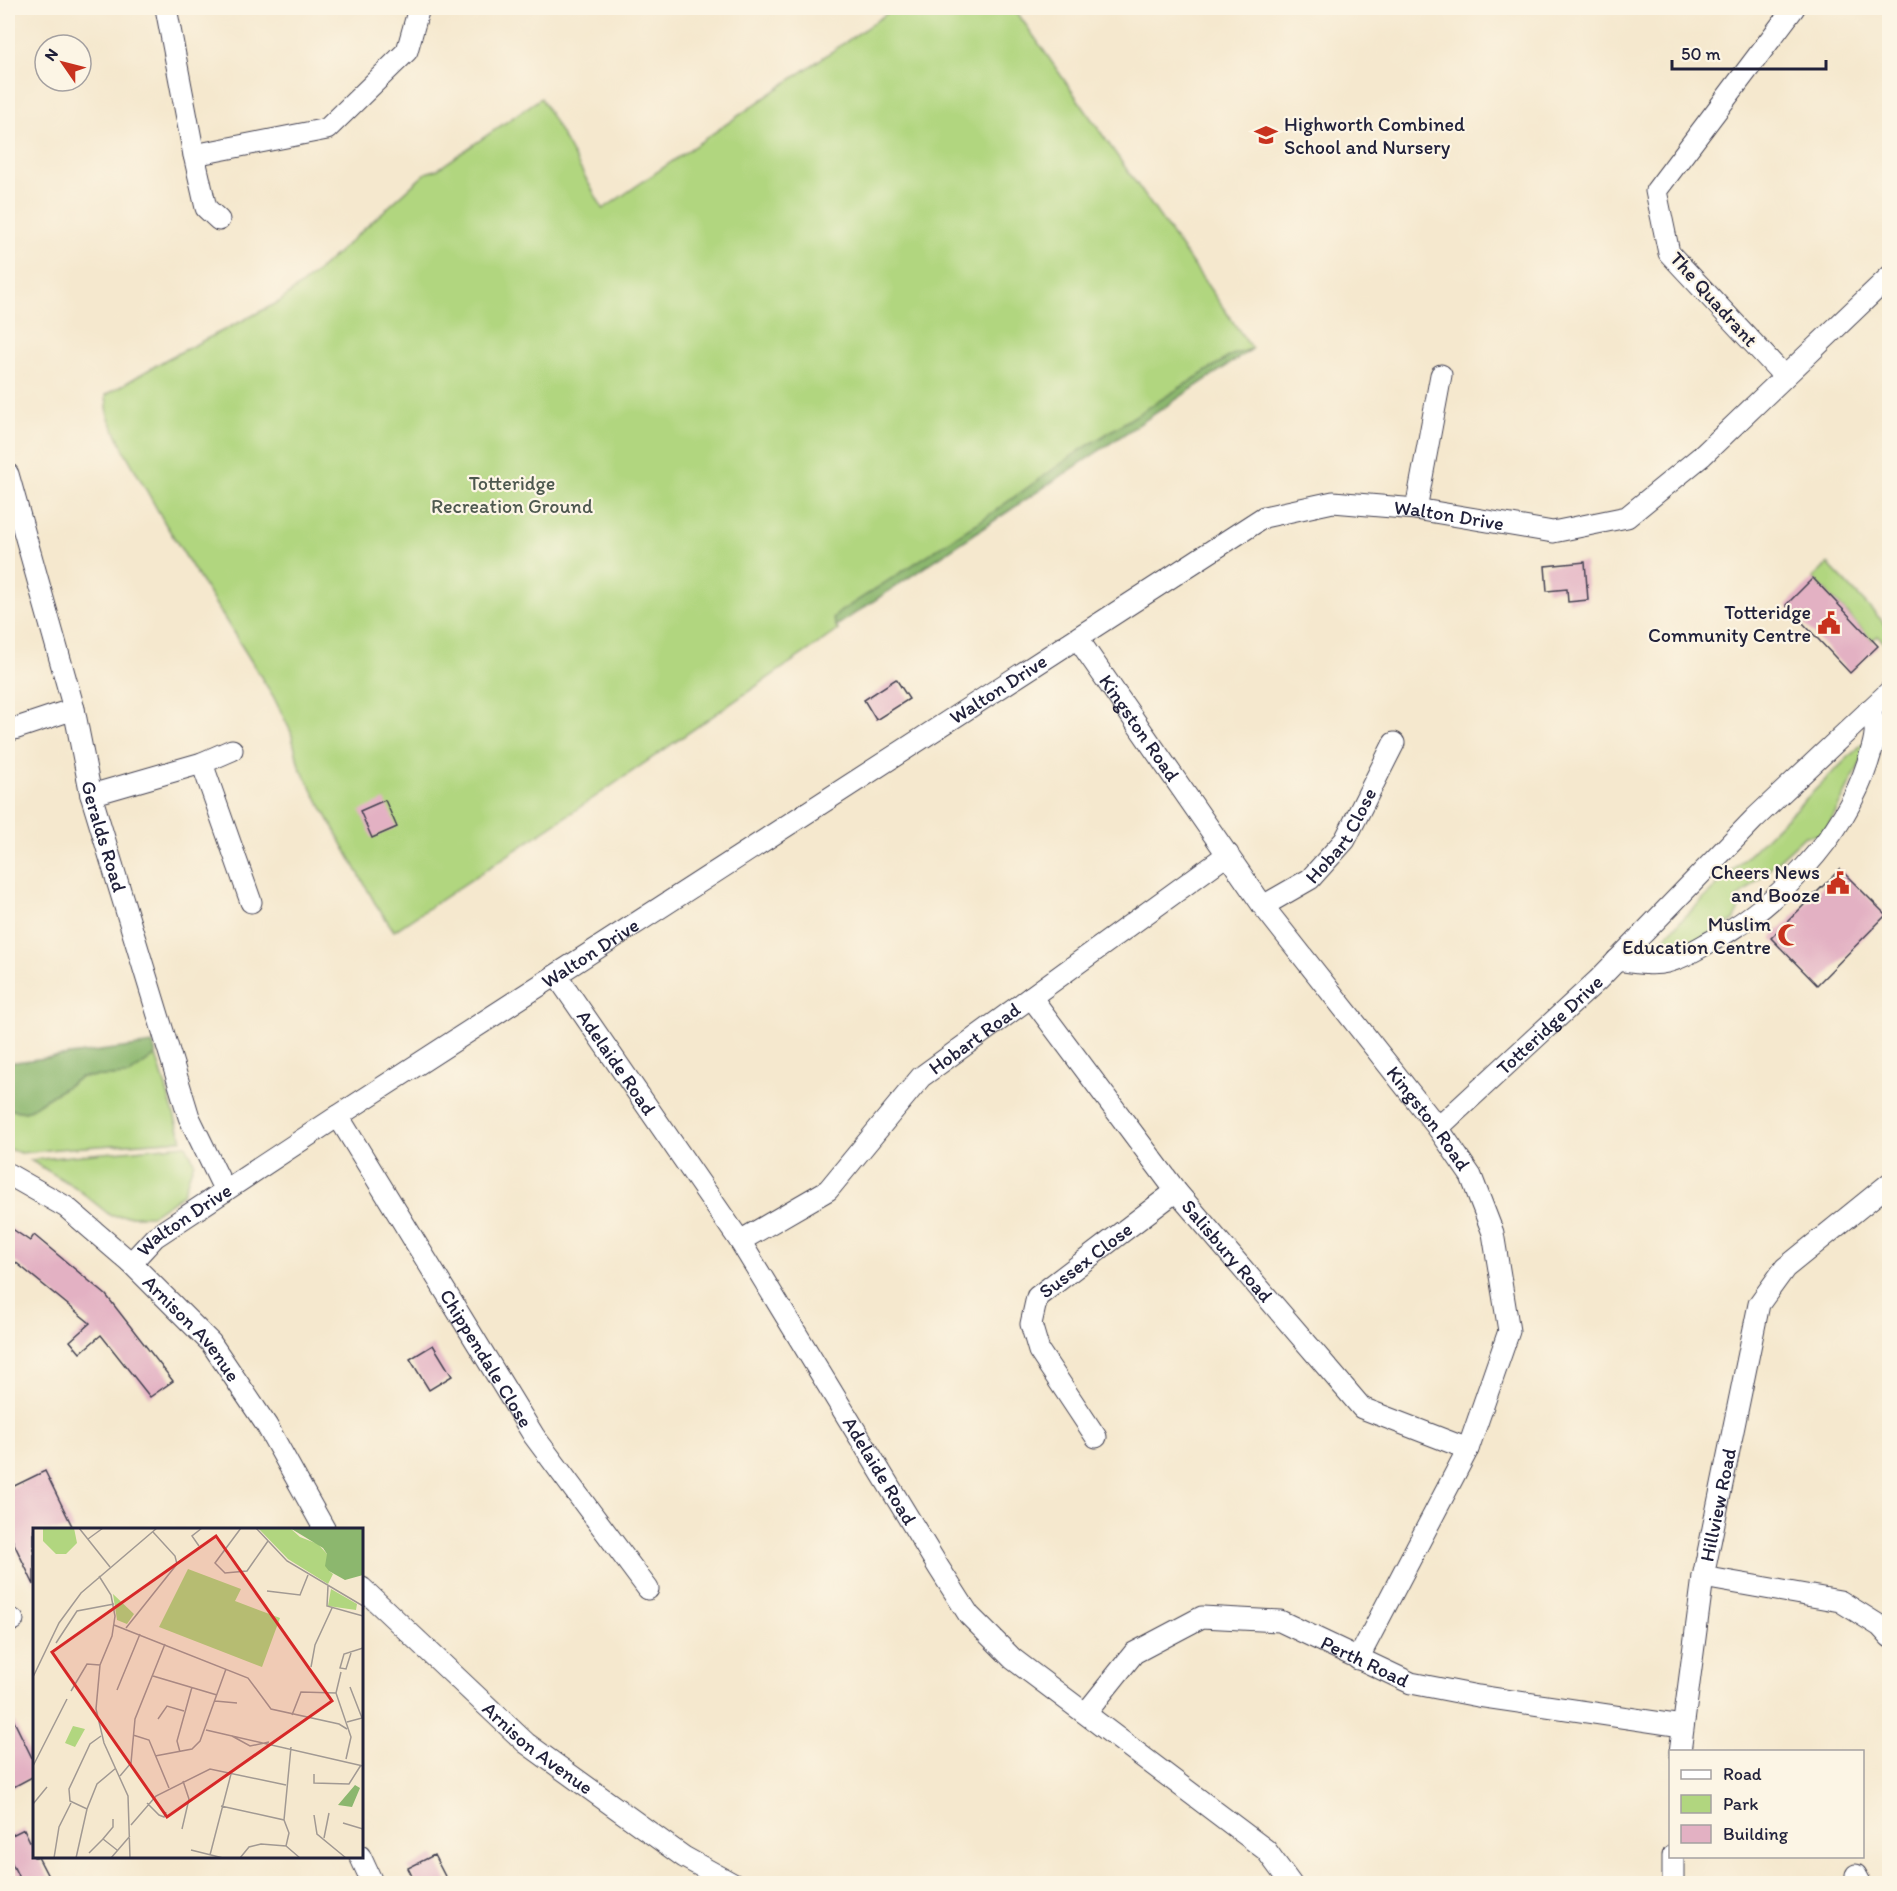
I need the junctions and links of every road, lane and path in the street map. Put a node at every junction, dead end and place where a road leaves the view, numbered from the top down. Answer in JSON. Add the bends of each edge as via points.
{"nodes":[{"id":1,"x":166,"y":8,"type":"edge"},
{"id":2,"x":419,"y":8,"type":"edge"},
{"id":3,"x":1794,"y":8,"type":"edge"},
{"id":4,"x":194,"y":155,"type":"junction"},
{"id":5,"x":219,"y":220,"type":"dead end"},
{"id":6,"x":1890,"y":276,"type":"edge"},
{"id":7,"x":1441,"y":375,"type":"dead end"},
{"id":8,"x":1784,"y":376,"type":"junction"},
{"id":9,"x":8,"y":474,"type":"edge"},
{"id":10,"x":1416,"y":509,"type":"junction"},
{"id":11,"x":1078,"y":639,"type":"junction"},
{"id":12,"x":1890,"y":691,"type":"edge"},
{"id":13,"x":74,"y":710,"type":"junction"},
{"id":14,"x":1869,"y":710,"type":"junction"},
{"id":15,"x":8,"y":731,"type":"edge"},
{"id":16,"x":1394,"y":743,"type":"dead end"},
{"id":17,"x":232,"y":750,"type":"dead end"},
{"id":18,"x":202,"y":763,"type":"junction"},
{"id":19,"x":91,"y":795,"type":"junction"},
{"id":20,"x":1228,"y":855,"type":"junction"},
{"id":21,"x":251,"y":902,"type":"dead end"},
{"id":22,"x":1263,"y":906,"type":"junction"},
{"id":23,"x":1617,"y":960,"type":"junction"},
{"id":24,"x":557,"y":976,"type":"junction"},
{"id":25,"x":1031,"y":997,"type":"junction"},
{"id":26,"x":338,"y":1116,"type":"junction"},
{"id":27,"x":1438,"y":1128,"type":"junction"},
{"id":28,"x":8,"y":1174,"type":"edge"},
{"id":29,"x":1890,"y":1183,"type":"edge"},
{"id":30,"x":225,"y":1191,"type":"junction"},
{"id":31,"x":1176,"y":1191,"type":"junction"},
{"id":32,"x":740,"y":1241,"type":"junction"},
{"id":33,"x":131,"y":1263,"type":"junction"},
{"id":34,"x":1096,"y":1437,"type":"dead end"},
{"id":35,"x":1468,"y":1449,"type":"junction"},
{"id":36,"x":324,"y":1528,"type":"edge"},
{"id":37,"x":1703,"y":1577,"type":"junction"},
{"id":38,"x":648,"y":1589,"type":"dead end"},
{"id":39,"x":363,"y":1591,"type":"edge"},
{"id":40,"x":1890,"y":1637,"type":"edge"},
{"id":41,"x":1358,"y":1659,"type":"junction"},
{"id":42,"x":1086,"y":1713,"type":"junction"},
{"id":43,"x":1682,"y":1726,"type":"junction"},
{"id":44,"x":1680,"y":1750,"type":"edge"},
{"id":45,"x":361,"y":1858,"type":"edge"},
{"id":46,"x":1673,"y":1858,"type":"edge"},
{"id":47,"x":374,"y":1884,"type":"edge"},
{"id":48,"x":733,"y":1884,"type":"edge"},
{"id":49,"x":1291,"y":1884,"type":"edge"},
{"id":50,"x":1673,"y":1884,"type":"edge"}],
"edges":[{"from":1,"to":4,"type":"street"},
{"from":2,"to":4,"type":"street","via":[[407,51],[327,129]]},
{"from":3,"to":8,"type":"street","name":"The Quadrant","via":[[1656,191],[1669,253]]},
{"from":4,"to":5,"type":"street","via":[[206,207]]},
{"from":6,"to":8,"type":"street","name":"Walton Drive"},
{"from":7,"to":10,"type":"street"},
{"from":8,"to":10,"type":"street","name":"Walton Drive","via":[[1703,454],[1627,517],[1553,532]]},
{"from":9,"to":13,"type":"street","name":"Geralds Road"},
{"from":10,"to":11,"type":"street","name":"Walton Drive","via":[[1334,502],[1264,517]]},
{"from":11,"to":20,"type":"street","name":"Kingston Road"},
{"from":11,"to":24,"type":"street","name":"Walton Drive"},
{"from":12,"to":14,"type":"street","name":"Totteridge Drive"},
{"from":13,"to":15,"type":"street"},
{"from":13,"to":19,"type":"street","name":"Geralds Road"},
{"from":14,"to":23,"type":"street","name":"Totteridge Drive","via":[[1754,819]]},
{"from":14,"to":23,"type":"street","via":[[1875,721],[1874,742],[1863,775],[1844,816],[1796,877],[1754,916],[1697,949],[1666,963]]},
{"from":16,"to":22,"type":"street","name":"Hobart Close","via":[[1345,840],[1310,879]]},
{"from":17,"to":18,"type":"street"},
{"from":18,"to":19,"type":"street"},
{"from":18,"to":21,"type":"street"},
{"from":19,"to":30,"type":"street","name":"Geralds Road","via":[[189,1117]]},
{"from":20,"to":22,"type":"street","name":"Kingston Road"},
{"from":20,"to":25,"type":"street","name":"Hobart Road"},
{"from":22,"to":27,"type":"street","name":"Kingston Road"},
{"from":23,"to":27,"type":"street","name":"Totteridge Drive"},
{"from":24,"to":26,"type":"street","name":"Walton Drive"},
{"from":24,"to":32,"type":"street","name":"Adelaide Road"},
{"from":25,"to":31,"type":"street","name":"Salisbury Road"},
{"from":25,"to":32,"type":"street","name":"Hobart Road","via":[[921,1077],[828,1190]]},
{"from":26,"to":30,"type":"street","name":"Walton Drive"},
{"from":26,"to":38,"type":"street","name":"Chippendale Close","via":[[534,1436]]},
{"from":27,"to":35,"type":"street","name":"Kingston Road","via":[[1471,1176],[1493,1233],[1509,1331]]},
{"from":28,"to":33,"type":"street","name":"Arnison Avenue","via":[[66,1207]]},
{"from":29,"to":37,"type":"street","name":"Hillview Road","via":[[1785,1268],[1759,1304]]},
{"from":30,"to":33,"type":"street","name":"Walton Drive","via":[[155,1238]]},
{"from":31,"to":34,"type":"street","name":"Sussex Close","via":[[1037,1297],[1031,1324],[1039,1352]]},
{"from":31,"to":35,"type":"street","name":"Salisbury Road","via":[[1362,1408]]},
{"from":32,"to":42,"type":"street","name":"Adelaide Road","via":[[969,1615],[1013,1659]]},
{"from":33,"to":36,"type":"street","name":"Arnison Avenue","via":[[211,1343],[267,1426]]},
{"from":35,"to":41,"type":"street","name":"Kingston Road"},
{"from":37,"to":40,"type":"street","via":[[1840,1601],[1880,1626]]},
{"from":37,"to":43,"type":"street","name":"Hillview Road"},
{"from":39,"to":48,"type":"street","name":"Arnison Avenue","via":[[526,1743],[684,1857]]},
{"from":41,"to":42,"type":"street","name":"Perth Road","via":[[1280,1621],[1202,1617],[1134,1653]]},
{"from":41,"to":43,"type":"street","name":"Perth Road","via":[[1410,1683]]},
{"from":42,"to":49,"type":"street","name":"Adelaide Road","via":[[1266,1850]]},
{"from":43,"to":44,"type":"street","name":"Hillview Road"},
{"from":45,"to":47,"type":"street"},
{"from":46,"to":50,"type":"street"}]}
